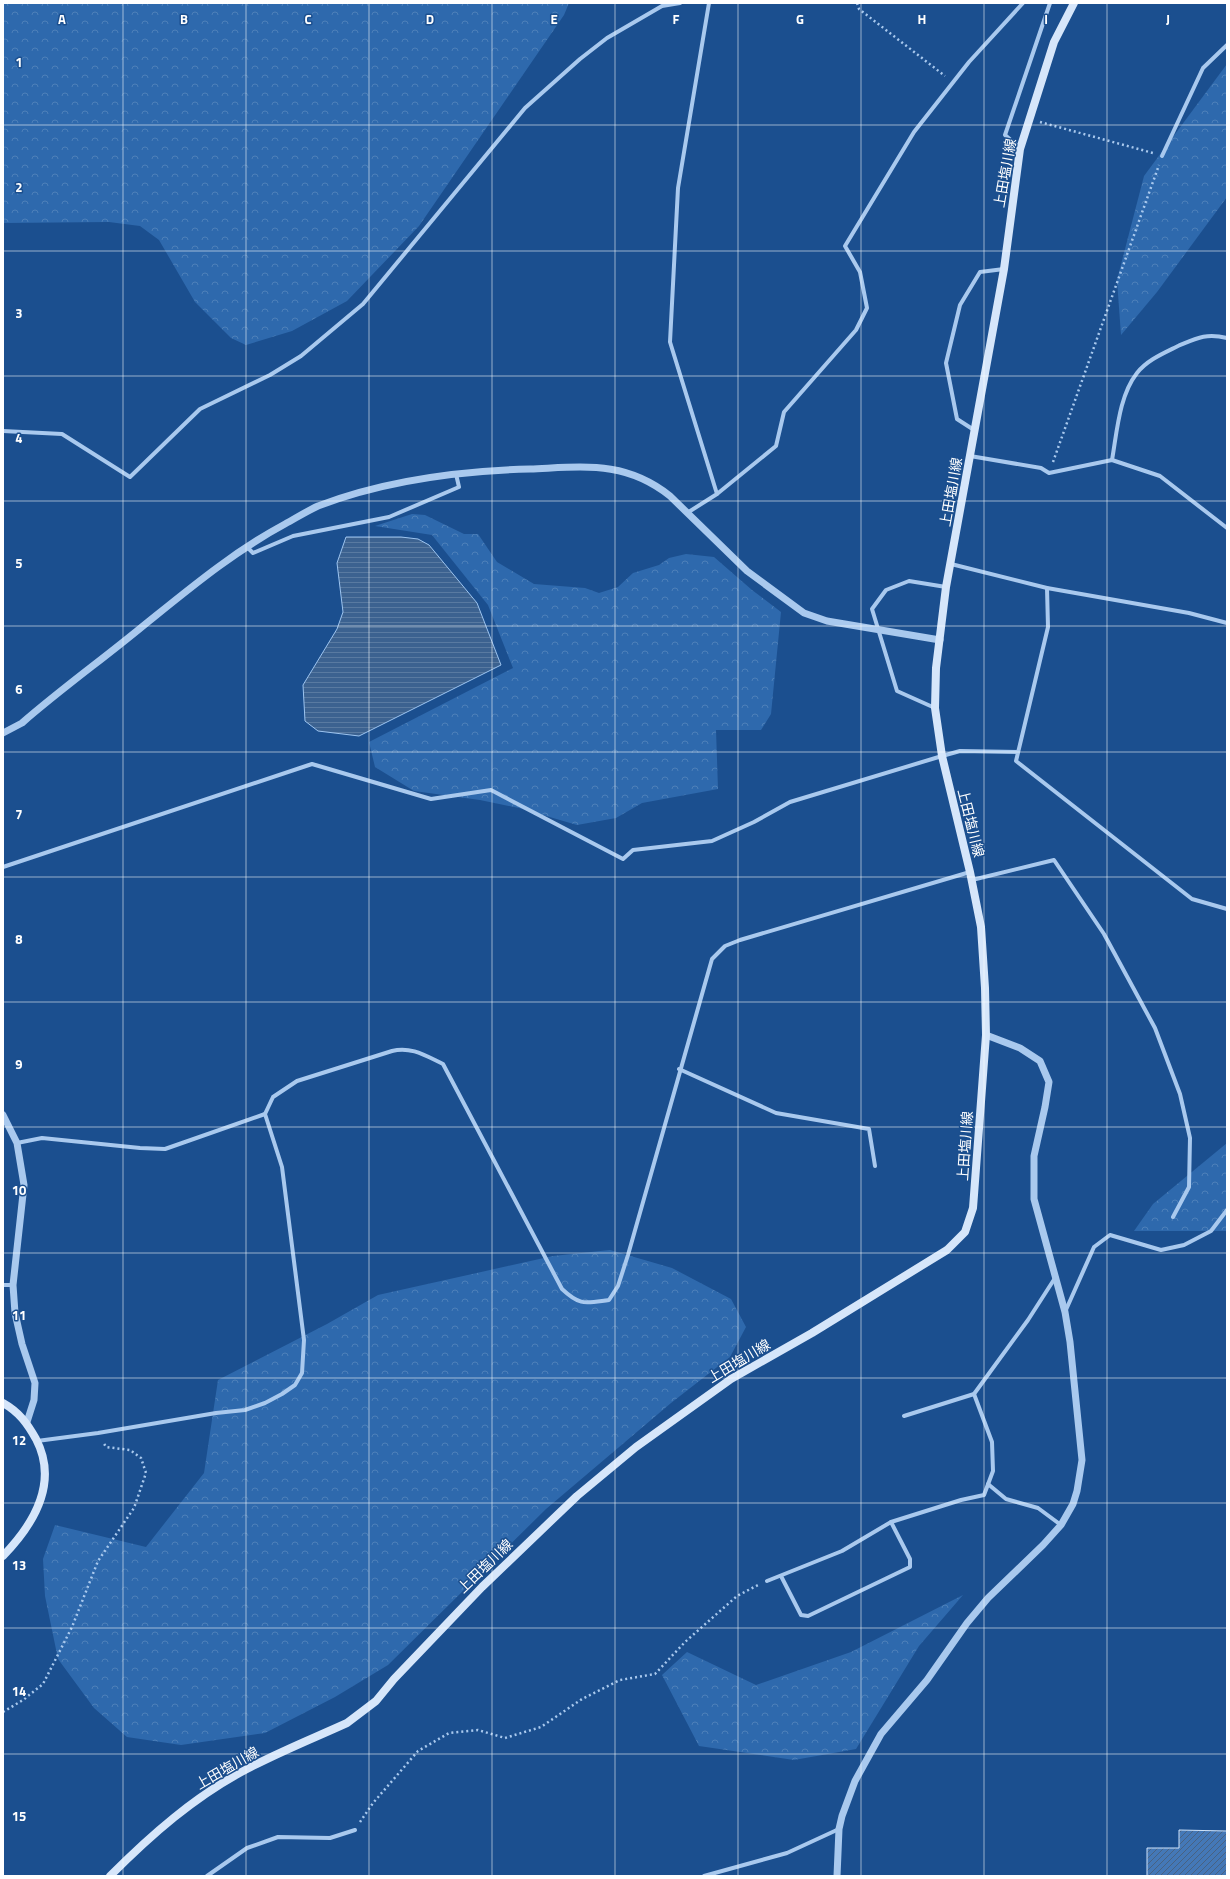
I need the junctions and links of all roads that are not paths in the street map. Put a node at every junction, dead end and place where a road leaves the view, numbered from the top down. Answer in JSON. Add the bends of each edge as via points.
{"nodes":[{"id":1,"x":680,"y":3,"type":"edge"},
{"id":2,"x":708,"y":3,"type":"edge"},
{"id":3,"x":1023,"y":3,"type":"edge"},
{"id":4,"x":1050,"y":3,"type":"edge"},
{"id":5,"x":1074,"y":3,"type":"edge"},
{"id":6,"x":1227,"y":45,"type":"edge"},
{"id":7,"x":1020,"y":149,"type":"junction"},
{"id":8,"x":1162,"y":156,"type":"road end"},
{"id":9,"x":1004,"y":269,"type":"junction"},
{"id":10,"x":1227,"y":338,"type":"edge"},
{"id":11,"x":975,"y":430,"type":"junction"},
{"id":12,"x":3,"y":431,"type":"edge"},
{"id":13,"x":970,"y":456,"type":"junction"},
{"id":14,"x":1112,"y":460,"type":"junction"},
{"id":15,"x":456,"y":473,"type":"junction"},
{"id":16,"x":717,"y":494,"type":"junction"},
{"id":17,"x":687,"y":513,"type":"junction"},
{"id":18,"x":1227,"y":528,"type":"edge"},
{"id":19,"x":247,"y":547,"type":"junction"},
{"id":20,"x":951,"y":564,"type":"junction"},
{"id":21,"x":946,"y":587,"type":"junction"},
{"id":22,"x":1047,"y":588,"type":"junction"},
{"id":23,"x":1227,"y":624,"type":"edge"},
{"id":24,"x":879,"y":630,"type":"junction"},
{"id":25,"x":940,"y":640,"type":"junction"},
{"id":26,"x":935,"y":708,"type":"junction"},
{"id":27,"x":3,"y":733,"type":"edge"},
{"id":28,"x":1018,"y":752,"type":"junction"},
{"id":29,"x":942,"y":756,"type":"junction"},
{"id":30,"x":3,"y":867,"type":"edge"},
{"id":31,"x":971,"y":876,"type":"junction"},
{"id":32,"x":1227,"y":909,"type":"edge"},
{"id":33,"x":986,"y":1036,"type":"junction"},
{"id":34,"x":680,"y":1070,"type":"junction"},
{"id":35,"x":265,"y":1114,"type":"junction"},
{"id":36,"x":3,"y":1115,"type":"edge"},
{"id":37,"x":17,"y":1143,"type":"junction"},
{"id":38,"x":875,"y":1166,"type":"dead end"},
{"id":39,"x":1227,"y":1210,"type":"edge"},
{"id":40,"x":1173,"y":1217,"type":"dead end"},
{"id":41,"x":1055,"y":1278,"type":"junction"},
{"id":42,"x":3,"y":1285,"type":"edge"},
{"id":43,"x":13,"y":1285,"type":"junction"},
{"id":44,"x":1065,"y":1312,"type":"junction"},
{"id":45,"x":974,"y":1394,"type":"junction"},
{"id":46,"x":3,"y":1404,"type":"edge"},
{"id":47,"x":904,"y":1416,"type":"dead end"},
{"id":48,"x":27,"y":1422,"type":"junction"},
{"id":49,"x":37,"y":1441,"type":"junction"},
{"id":50,"x":988,"y":1484,"type":"junction"},
{"id":51,"x":891,"y":1522,"type":"junction"},
{"id":52,"x":1061,"y":1525,"type":"junction"},
{"id":53,"x":3,"y":1556,"type":"edge"},
{"id":54,"x":781,"y":1576,"type":"junction"},
{"id":55,"x":767,"y":1580,"type":"road end"},
{"id":56,"x":839,"y":1829,"type":"junction"},
{"id":57,"x":355,"y":1830,"type":"road end"},
{"id":58,"x":110,"y":1876,"type":"edge"},
{"id":59,"x":207,"y":1876,"type":"edge"},
{"id":60,"x":704,"y":1876,"type":"edge"},
{"id":61,"x":837,"y":1876,"type":"edge"}],
"edges":[{"from":1,"to":12,"type":"street","via":[[662,6],[608,38],[580,59],[525,108],[363,304],[301,356],[270,375],[200,410],[130,477],[62,434]]},
{"from":2,"to":16,"type":"street","via":[[678,188],[670,342]]},
{"from":3,"to":16,"type":"street","via":[[969,62],[914,132],[845,246],[860,272],[867,308],[856,330],[784,412],[776,446]]},
{"from":4,"to":7,"type":"street","via":[[1005,134]]},
{"from":5,"to":7,"type":"main road","name":"上田塩川線","via":[[1054,42]]},
{"from":6,"to":8,"type":"street","via":[[1203,68]]},
{"from":7,"to":9,"type":"main road","name":"上田塩川線"},
{"from":9,"to":11,"type":"main road","name":"上田塩川線"},
{"from":9,"to":11,"type":"street","via":[[980,272],[960,305],[946,363],[957,419]]},
{"from":10,"to":14,"type":"street","via":[[1214,335],[1199,337],[1159,355],[1138,372],[1128,386]]},
{"from":11,"to":13,"type":"main road","name":"上田塩川線"},
{"from":13,"to":14,"type":"street","via":[[1041,468],[1049,473]]},
{"from":13,"to":20,"type":"main road","name":"上田塩川線"},
{"from":14,"to":18,"type":"street","via":[[1160,476]]},
{"from":15,"to":17,"type":"street","via":[[584,467],[614,469],[636,475],[656,485]]},
{"from":15,"to":19,"type":"street","via":[[382,486],[316,507]]},
{"from":15,"to":19,"type":"street","via":[[459,487],[388,517],[293,536],[253,553]]},
{"from":16,"to":17,"type":"street"},
{"from":17,"to":24,"type":"street","via":[[747,571],[804,613],[827,621]]},
{"from":19,"to":27,"type":"street","via":[[224,561],[22,723]]},
{"from":20,"to":21,"type":"main road","name":"上田塩川線"},
{"from":20,"to":22,"type":"street"},
{"from":21,"to":24,"type":"street","via":[[909,581],[886,590],[872,609]]},
{"from":21,"to":25,"type":"main road","name":"上田塩川線"},
{"from":22,"to":23,"type":"street","via":[[1190,613]]},
{"from":22,"to":28,"type":"street","via":[[1048,627]]},
{"from":24,"to":25,"type":"street"},
{"from":24,"to":26,"type":"street","via":[[897,691]]},
{"from":25,"to":26,"type":"main road","name":"上田塩川線"},
{"from":26,"to":29,"type":"main road","name":"上田塩川線"},
{"from":28,"to":29,"type":"street","via":[[960,751]]},
{"from":28,"to":32,"type":"street","via":[[1016,761],[1192,899]]},
{"from":29,"to":30,"type":"street","via":[[790,802],[712,841],[633,850],[623,859],[491,790],[431,799],[312,764]]},
{"from":29,"to":31,"type":"main road","name":"上田塩川線"},
{"from":31,"to":33,"type":"main road","name":"上田塩川線","via":[[981,927]]},
{"from":31,"to":34,"type":"street","via":[[798,921],[725,946],[712,959]]},
{"from":31,"to":40,"type":"street","via":[[1054,860],[1104,934],[1155,1028],[1180,1094],[1190,1138],[1189,1187]]},
{"from":33,"to":41,"type":"street","via":[[1020,1048],[1040,1061],[1049,1082],[1034,1156],[1034,1199]]},
{"from":33,"to":58,"type":"main road","name":"上田塩川線","via":[[973,1208],[965,1232],[947,1250],[812,1333],[731,1379],[636,1447],[577,1496],[482,1587],[360,1715],[246,1769],[205,1794],[153,1834]]},
{"from":34,"to":35,"type":"street","via":[[618,1286],[609,1300],[588,1303],[573,1300],[562,1289],[443,1064],[415,1050],[399,1049],[297,1081],[273,1097]]},
{"from":34,"to":38,"type":"street","via":[[776,1113],[869,1129]]},
{"from":35,"to":37,"type":"street","via":[[165,1149],[42,1138]]},
{"from":35,"to":49,"type":"street","via":[[282,1167],[304,1340],[302,1373],[295,1384],[265,1403],[245,1410],[216,1412]]},
{"from":36,"to":37,"type":"street"},
{"from":37,"to":43,"type":"street","via":[[24,1184]]},
{"from":39,"to":44,"type":"street","via":[[1211,1231],[1184,1245],[1161,1250],[1110,1235],[1094,1247]]},
{"from":41,"to":44,"type":"street"},
{"from":41,"to":45,"type":"street"},
{"from":42,"to":43,"type":"street"},
{"from":43,"to":48,"type":"street","via":[[15,1313],[35,1383],[34,1400]]},
{"from":44,"to":52,"type":"street","via":[[1082,1460],[1077,1491]]},
{"from":45,"to":47,"type":"street"},
{"from":45,"to":50,"type":"street","via":[[992,1442],[993,1471]]},
{"from":46,"to":48,"type":"main road","via":[[15,1410]]},
{"from":48,"to":49,"type":"main road"},
{"from":49,"to":53,"type":"main road","via":[[43,1454],[46,1474],[42,1500],[28,1526]]},
{"from":50,"to":51,"type":"street","via":[[984,1495]]},
{"from":50,"to":52,"type":"street","via":[[1006,1499],[1038,1508]]},
{"from":51,"to":54,"type":"street","via":[[842,1551]]},
{"from":51,"to":54,"type":"street","via":[[910,1559],[910,1568],[808,1616],[801,1615]]},
{"from":52,"to":56,"type":"street","via":[[988,1598],[927,1680],[881,1734],[855,1781]]},
{"from":54,"to":55,"type":"street"},
{"from":56,"to":60,"type":"street","via":[[787,1853]]},
{"from":56,"to":61,"type":"street"},
{"from":57,"to":59,"type":"street","via":[[330,1838],[278,1837],[246,1848]]}]}
